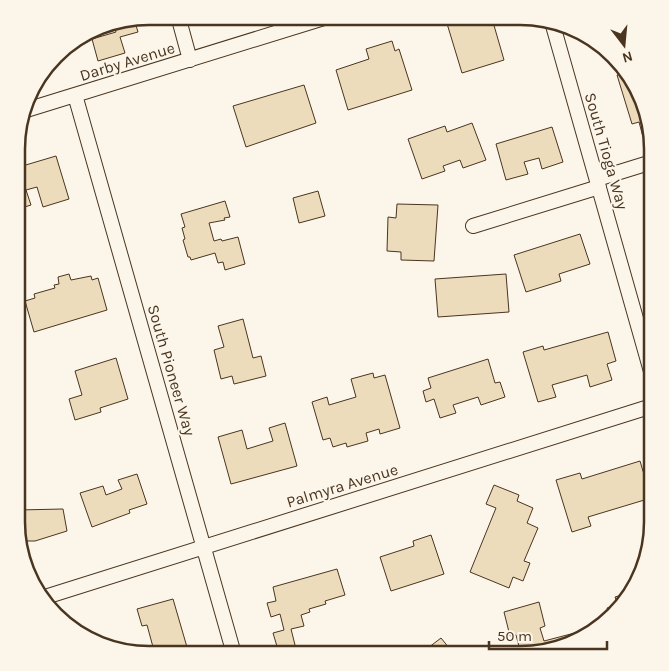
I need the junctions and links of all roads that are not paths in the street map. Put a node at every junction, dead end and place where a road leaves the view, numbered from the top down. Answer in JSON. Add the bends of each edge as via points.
{"nodes":[{"id":1,"x":180,"y":25,"type":"edge"},
{"id":2,"x":302,"y":25,"type":"edge"},
{"id":3,"x":554,"y":30,"type":"edge"},
{"id":4,"x":190,"y":60,"type":"junction"},
{"id":5,"x":75,"y":95,"type":"junction"},
{"id":6,"x":32,"y":108,"type":"edge"},
{"id":7,"x":644,"y":165,"type":"edge"},
{"id":8,"x":598,"y":183,"type":"junction"},
{"id":9,"x":473,"y":226,"type":"dead end"},
{"id":10,"x":644,"y":347,"type":"edge"},
{"id":11,"x":644,"y":409,"type":"edge"},
{"id":12,"x":204,"y":547,"type":"junction"},
{"id":13,"x":49,"y":596,"type":"edge"},
{"id":14,"x":232,"y":646,"type":"edge"}],
"edges":[{"from":1,"to":4,"type":"street"},
{"from":2,"to":4,"type":"street","name":"Darby Avenue"},
{"from":3,"to":8,"type":"street","name":"South Tioga Way"},
{"from":4,"to":5,"type":"street","name":"Darby Avenue"},
{"from":5,"to":6,"type":"street","name":"Darby Avenue"},
{"from":5,"to":12,"type":"street","name":"South Pioneer Way"},
{"from":7,"to":8,"type":"street"},
{"from":8,"to":9,"type":"street"},
{"from":8,"to":10,"type":"street","name":"South Tioga Way"},
{"from":11,"to":12,"type":"street","name":"Palmyra Avenue"},
{"from":12,"to":13,"type":"street","name":"Palmyra Avenue"},
{"from":12,"to":14,"type":"street","name":"South Pioneer Way"}]}
